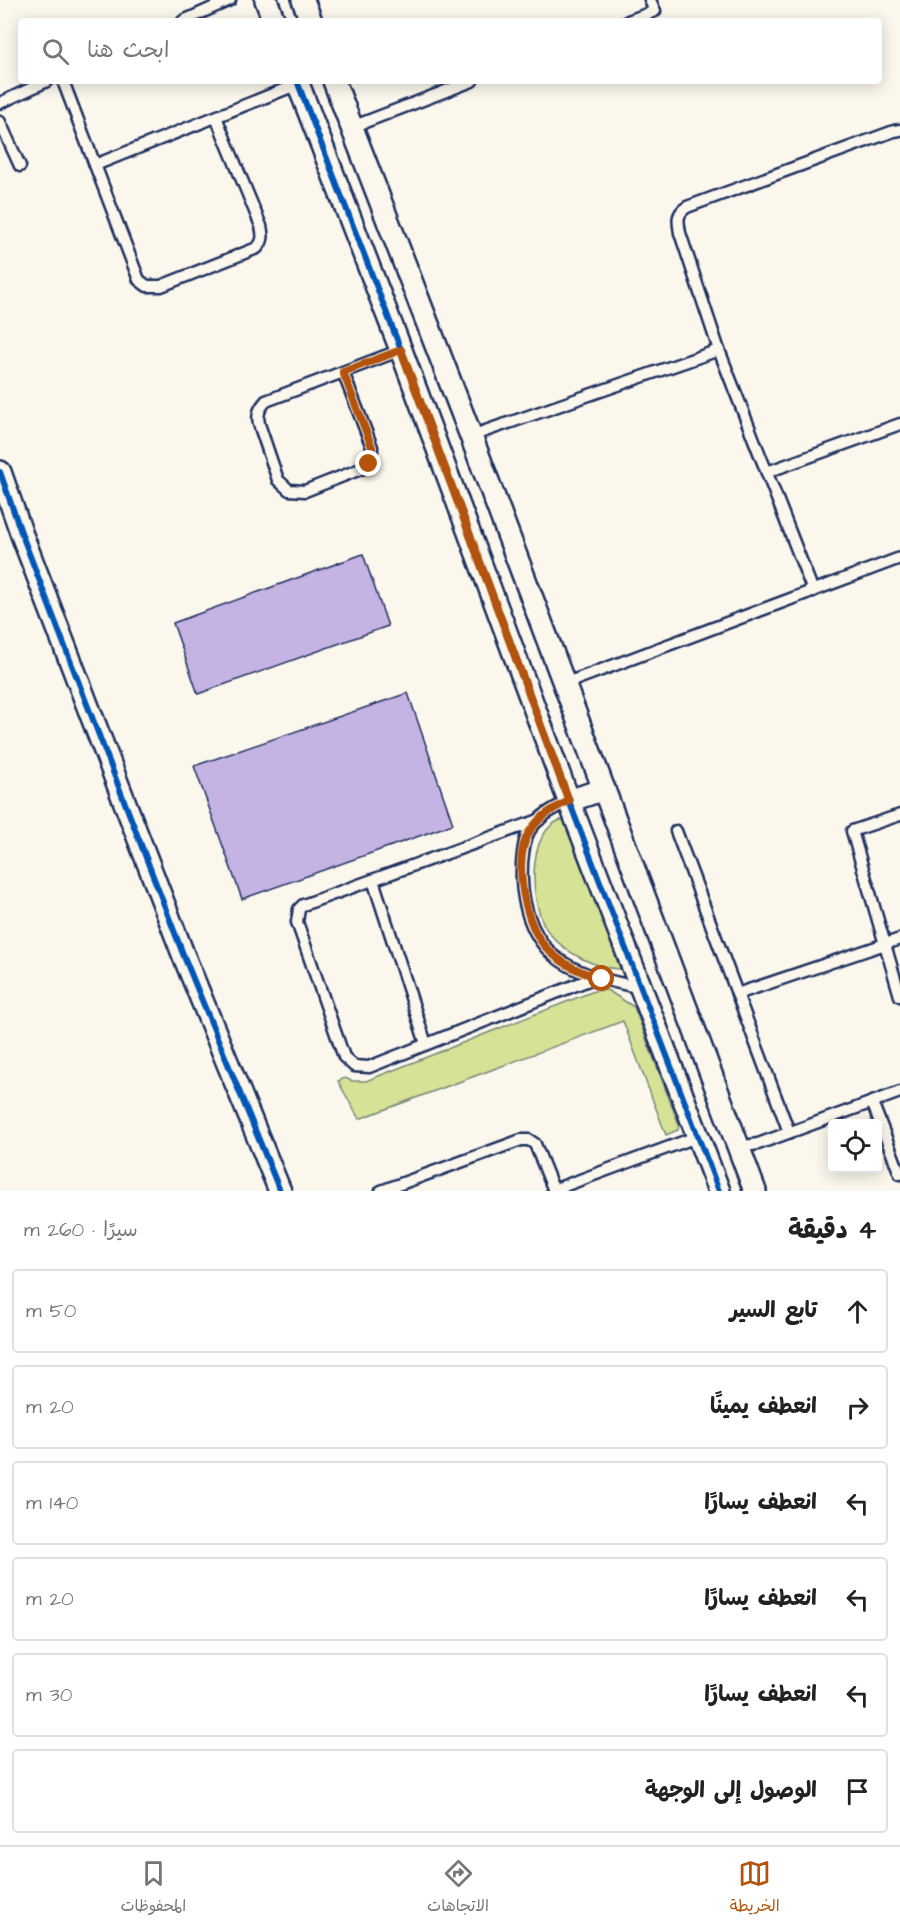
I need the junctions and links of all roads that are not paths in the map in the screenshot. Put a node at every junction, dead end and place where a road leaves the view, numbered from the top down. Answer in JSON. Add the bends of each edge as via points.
{"nodes":[{"id":1,"x":230,"y":0,"type":"edge"},
{"id":2,"x":266,"y":0,"type":"edge"},
{"id":3,"x":303,"y":0,"type":"edge"},
{"id":4,"x":650,"y":0,"type":"edge"},
{"id":5,"x":190,"y":18,"type":"edge"},
{"id":6,"x":273,"y":18,"type":"edge"},
{"id":7,"x":310,"y":18,"type":"edge"},
{"id":8,"x":635,"y":18,"type":"edge"},
{"id":9,"x":40,"y":84,"type":"edge"},
{"id":10,"x":64,"y":84,"type":"edge"},
{"id":11,"x":293,"y":84,"type":"edge"},
{"id":12,"x":299,"y":84,"type":"edge"},
{"id":13,"x":335,"y":84,"type":"edge"},
{"id":14,"x":464,"y":84,"type":"edge"},
{"id":15,"x":0,"y":102,"type":"edge"},
{"id":16,"x":216,"y":117,"type":"junction"},
{"id":17,"x":0,"y":122,"type":"edge"},
{"id":18,"x":352,"y":127,"type":"junction"},
{"id":19,"x":900,"y":130,"type":"edge"},
{"id":20,"x":20,"y":165,"type":"dead end"},
{"id":21,"x":95,"y":165,"type":"junction"},
{"id":22,"x":401,"y":350,"type":"junction"},
{"id":23,"x":719,"y":350,"type":"junction"},
{"id":24,"x":343,"y":372,"type":"junction"},
{"id":25,"x":900,"y":424,"type":"edge"},
{"id":26,"x":471,"y":436,"type":"junction"},
{"id":27,"x":437,"y":446,"type":"junction"},
{"id":28,"x":0,"y":472,"type":"edge"},
{"id":29,"x":767,"y":472,"type":"junction"},
{"id":30,"x":900,"y":558,"type":"edge"},
{"id":31,"x":813,"y":591,"type":"junction"},
{"id":32,"x":564,"y":684,"type":"junction"},
{"id":33,"x":603,"y":789,"type":"junction"},
{"id":34,"x":569,"y":801,"type":"junction"},
{"id":35,"x":900,"y":815,"type":"edge"},
{"id":36,"x":539,"y":820,"type":"junction"},
{"id":37,"x":676,"y":831,"type":"dead end"},
{"id":38,"x":373,"y":880,"type":"junction"},
{"id":39,"x":900,"y":939,"type":"edge"},
{"id":40,"x":885,"y":944,"type":"junction"},
{"id":41,"x":674,"y":976,"type":"junction"},
{"id":42,"x":596,"y":977,"type":"junction"},
{"id":43,"x":641,"y":988,"type":"junction"},
{"id":44,"x":737,"y":994,"type":"junction"},
{"id":45,"x":900,"y":996,"type":"edge"},
{"id":46,"x":426,"y":1044,"type":"junction"},
{"id":47,"x":900,"y":1092,"type":"edge"},
{"id":48,"x":872,"y":1102,"type":"junction"},
{"id":49,"x":789,"y":1132,"type":"junction"},
{"id":50,"x":701,"y":1142,"type":"junction"},
{"id":51,"x":738,"y":1147,"type":"junction"},
{"id":52,"x":900,"y":1174,"type":"edge"},
{"id":53,"x":280,"y":1191,"type":"edge"},
{"id":54,"x":381,"y":1191,"type":"edge"},
{"id":55,"x":553,"y":1191,"type":"edge"},
{"id":56,"x":720,"y":1191,"type":"edge"},
{"id":57,"x":755,"y":1191,"type":"edge"}],
"edges":[{"from":1,"to":5,"type":"lane"},
{"from":2,"to":6,"type":"street"},
{"from":3,"to":7,"type":"street"},
{"from":4,"to":8,"type":"lane","via":[[655,10]]},
{"from":9,"to":15,"type":"lane"},
{"from":10,"to":21,"type":"lane"},
{"from":11,"to":16,"type":"lane"},
{"from":12,"to":22,"type":"street"},
{"from":13,"to":18,"type":"street"},
{"from":14,"to":18,"type":"lane"},
{"from":16,"to":21,"type":"lane"},
{"from":16,"to":21,"type":"lane","via":[[261,226],[263,239],[257,248],[161,286],[143,284]]},
{"from":17,"to":20,"type":"lane"},
{"from":18,"to":26,"type":"street"},
{"from":19,"to":23,"type":"lane","via":[[681,211],[680,233]]},
{"from":22,"to":24,"type":"lane"},
{"from":22,"to":27,"type":"street"},
{"from":23,"to":26,"type":"lane"},
{"from":23,"to":29,"type":"lane"},
{"from":24,"to":24,"type":"lane","via":[[266,401],[260,408],[259,424],[278,480],[289,490],[305,491],[369,464],[372,447]]},
{"from":25,"to":29,"type":"lane"},
{"from":26,"to":27,"type":"street"},
{"from":26,"to":32,"type":"street"},
{"from":27,"to":34,"type":"street"},
{"from":28,"to":53,"type":"street","via":[[183,954]]},
{"from":29,"to":31,"type":"lane"},
{"from":30,"to":31,"type":"lane"},
{"from":31,"to":32,"type":"lane"},
{"from":32,"to":33,"type":"street"},
{"from":33,"to":34,"type":"street"},
{"from":33,"to":41,"type":"street"},
{"from":34,"to":36,"type":"lane"},
{"from":34,"to":43,"type":"street"},
{"from":35,"to":40,"type":"lane","via":[[852,831]]},
{"from":36,"to":38,"type":"lane"},
{"from":36,"to":42,"type":"lane","via":[[528,832],[523,849],[527,913],[534,930],[554,955]]},
{"from":37,"to":44,"type":"lane"},
{"from":38,"to":46,"type":"lane"},
{"from":38,"to":46,"type":"lane","via":[[303,905],[297,922],[344,1057],[350,1064],[369,1067]]},
{"from":39,"to":40,"type":"lane"},
{"from":40,"to":44,"type":"lane"},
{"from":40,"to":45,"type":"lane"},
{"from":41,"to":43,"type":"street"},
{"from":41,"to":51,"type":"street"},
{"from":42,"to":43,"type":"lane"},
{"from":42,"to":46,"type":"lane"},
{"from":43,"to":50,"type":"street"},
{"from":44,"to":49,"type":"lane"},
{"from":47,"to":48,"type":"lane"},
{"from":48,"to":49,"type":"lane"},
{"from":48,"to":52,"type":"lane"},
{"from":49,"to":51,"type":"lane"},
{"from":50,"to":51,"type":"street"},
{"from":50,"to":55,"type":"lane"},
{"from":50,"to":56,"type":"street"},
{"from":51,"to":57,"type":"street"},
{"from":54,"to":55,"type":"lane","via":[[529,1140],[535,1144]]}]}
